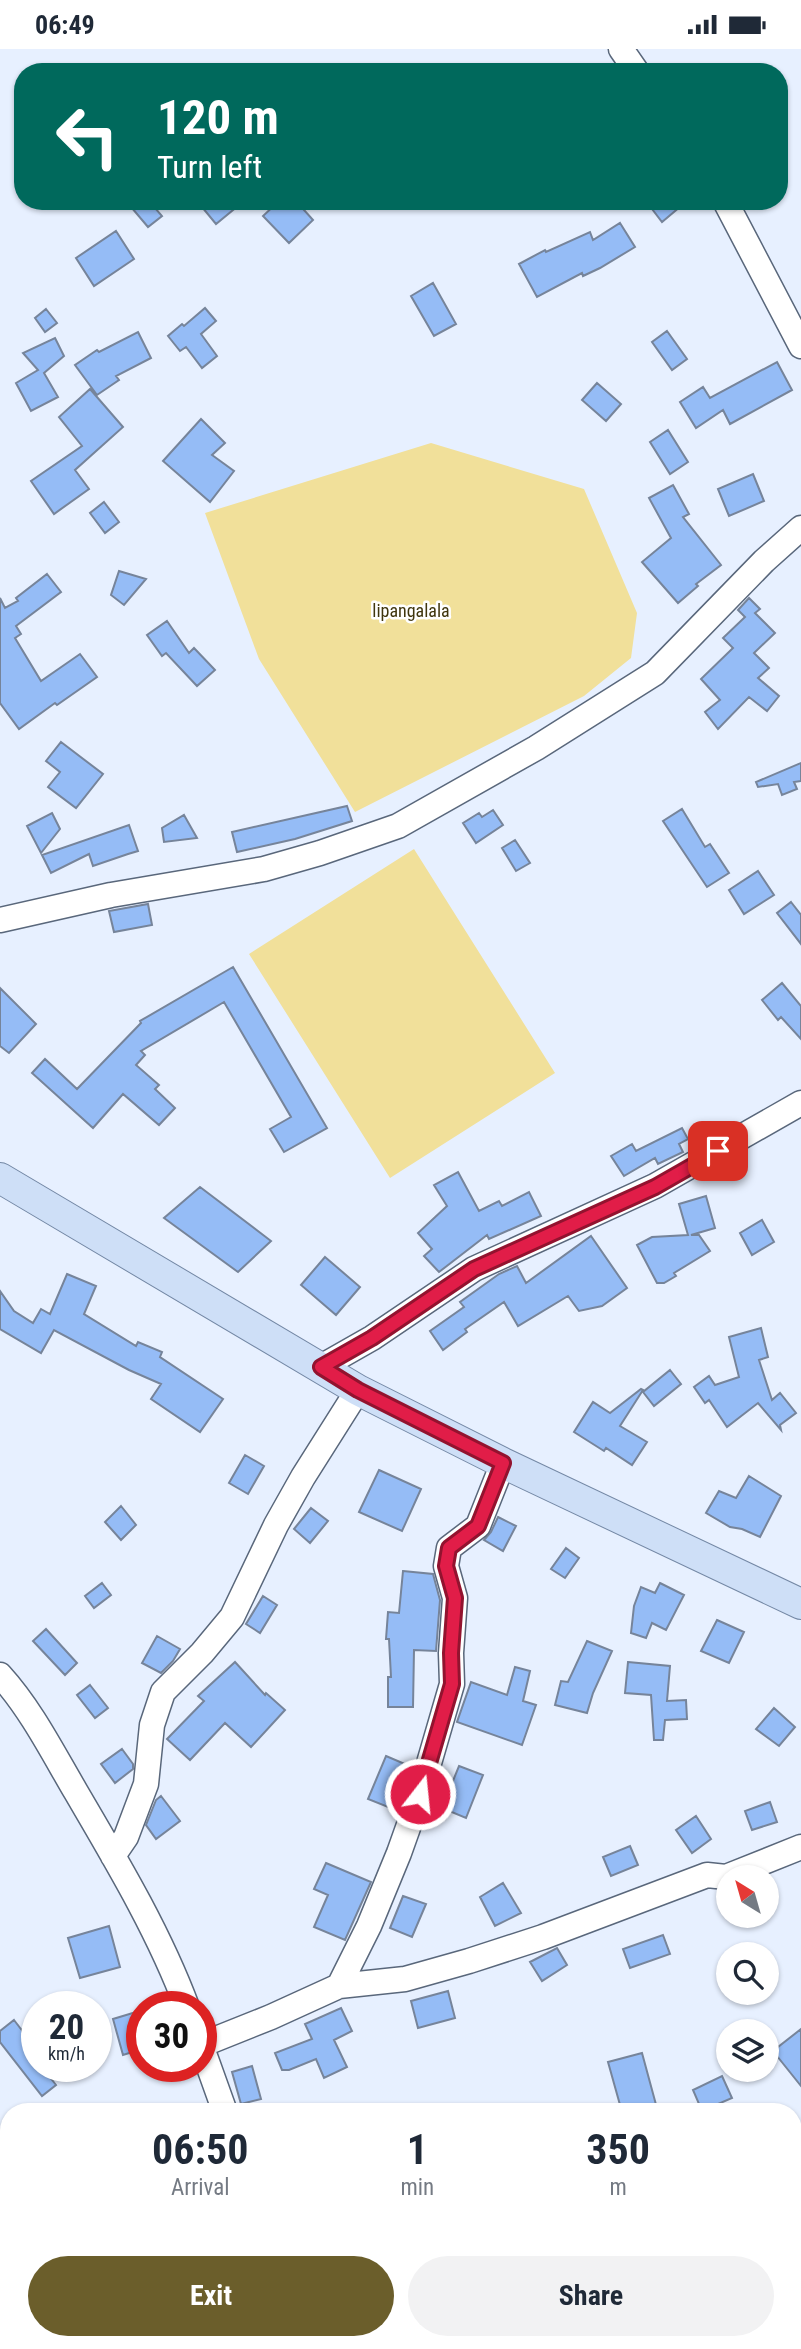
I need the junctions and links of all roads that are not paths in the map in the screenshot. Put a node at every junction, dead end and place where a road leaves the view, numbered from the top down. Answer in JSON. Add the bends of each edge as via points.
{"nodes":[{"id":1,"x":730,"y":210,"type":"edge"},
{"id":2,"x":801,"y":346,"type":"edge"},
{"id":3,"x":801,"y":528,"type":"edge"},
{"id":4,"x":0,"y":920,"type":"edge"},
{"id":5,"x":801,"y":1103,"type":"edge"},
{"id":6,"x":0,"y":1178,"type":"edge"},
{"id":7,"x":321,"y":1367,"type":"junction"},
{"id":8,"x":358,"y":1390,"type":"junction"},
{"id":9,"x":503,"y":1463,"type":"junction"},
{"id":10,"x":801,"y":1604,"type":"edge"},
{"id":11,"x":0,"y":1675,"type":"edge"},
{"id":12,"x":801,"y":1847,"type":"edge"},
{"id":13,"x":113,"y":1856,"type":"junction"},
{"id":14,"x":339,"y":1986,"type":"junction"},
{"id":15,"x":180,"y":1991,"type":"edge"},
{"id":16,"x":217,"y":2039,"type":"edge"},
{"id":17,"x":214,"y":2082,"type":"edge"},
{"id":18,"x":222,"y":2103,"type":"edge"}],
"edges":[{"from":1,"to":2,"type":"street"},
{"from":3,"to":4,"type":"street","via":[[654,673],[536,748],[398,825],[264,869]]},
{"from":5,"to":7,"type":"street","via":[[655,1187],[474,1269]]},
{"from":6,"to":7,"type":"main road"},
{"from":7,"to":8,"type":"main road"},
{"from":8,"to":9,"type":"main road"},
{"from":8,"to":13,"type":"street","via":[[303,1476],[232,1617],[163,1692],[152,1725],[146,1784],[126,1837]]},
{"from":9,"to":10,"type":"main road"},
{"from":9,"to":14,"type":"street","via":[[478,1526],[449,1548],[446,1566],[455,1598],[452,1684],[403,1841]]},
{"from":11,"to":13,"type":"street","via":[[48,1743]]},
{"from":12,"to":14,"type":"street","via":[[726,1877],[707,1875],[469,1961],[405,1979]]},
{"from":13,"to":15,"type":"street"},
{"from":14,"to":16,"type":"street"},
{"from":17,"to":18,"type":"street"}]}
